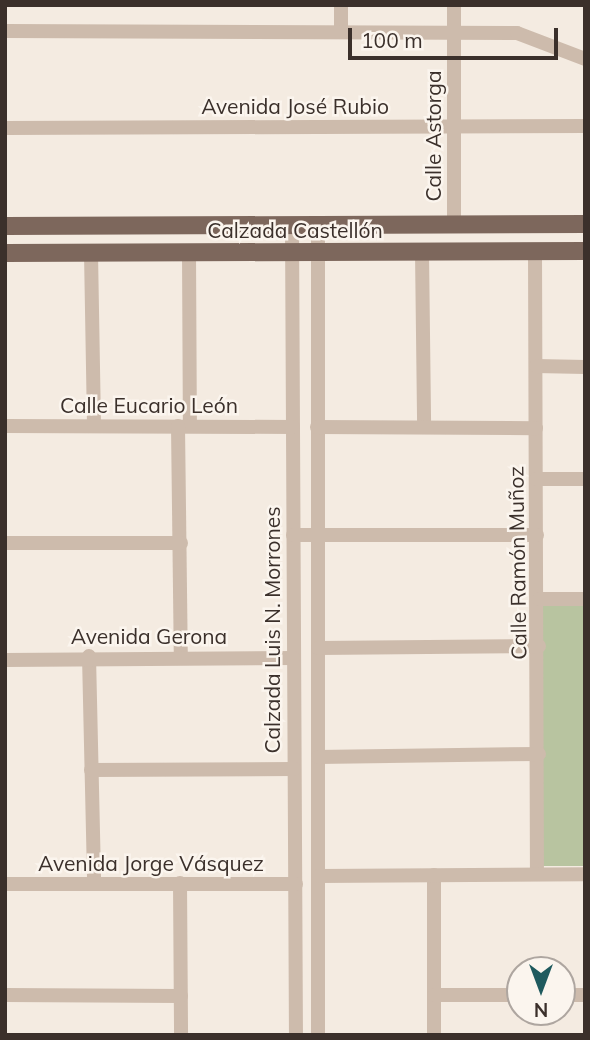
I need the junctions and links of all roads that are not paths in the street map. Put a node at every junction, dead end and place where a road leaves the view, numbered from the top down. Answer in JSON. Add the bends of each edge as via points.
{"nodes":[{"id":1,"x":341,"y":5,"type":"edge"},
{"id":2,"x":454,"y":5,"type":"edge"},
{"id":3,"x":341,"y":30,"type":"junction"},
{"id":4,"x":5,"y":31,"type":"edge"},
{"id":5,"x":454,"y":31,"type":"junction"},
{"id":6,"x":585,"y":59,"type":"edge"},
{"id":7,"x":585,"y":126,"type":"edge"},
{"id":8,"x":453,"y":127,"type":"junction"},
{"id":9,"x":5,"y":128,"type":"edge"},
{"id":10,"x":585,"y":224,"type":"edge"},
{"id":11,"x":454,"y":225,"type":"junction"},
{"id":12,"x":5,"y":226,"type":"edge"},
{"id":13,"x":292,"y":226,"type":"junction"},
{"id":14,"x":318,"y":226,"type":"junction"},
{"id":15,"x":535,"y":251,"type":"junction"},
{"id":16,"x":585,"y":251,"type":"edge"},
{"id":17,"x":422,"y":252,"type":"junction"},
{"id":18,"x":5,"y":253,"type":"edge"},
{"id":19,"x":91,"y":253,"type":"junction"},
{"id":20,"x":189,"y":253,"type":"junction"},
{"id":21,"x":293,"y":253,"type":"junction"},
{"id":22,"x":318,"y":253,"type":"junction"},
{"id":23,"x":536,"y":366,"type":"junction"},
{"id":24,"x":585,"y":367,"type":"edge"},
{"id":25,"x":184,"y":425,"type":"junction"},
{"id":26,"x":5,"y":426,"type":"edge"},
{"id":27,"x":94,"y":426,"type":"junction"},
{"id":28,"x":293,"y":427,"type":"junction"},
{"id":29,"x":317,"y":427,"type":"junction"},
{"id":30,"x":424,"y":427,"type":"junction"},
{"id":31,"x":537,"y":428,"type":"junction"},
{"id":32,"x":537,"y":479,"type":"junction"},
{"id":33,"x":585,"y":479,"type":"edge"},
{"id":34,"x":293,"y":535,"type":"junction"},
{"id":35,"x":318,"y":535,"type":"junction"},
{"id":36,"x":537,"y":535,"type":"junction"},
{"id":37,"x":5,"y":543,"type":"edge"},
{"id":38,"x":181,"y":543,"type":"junction"},
{"id":39,"x":539,"y":599,"type":"junction"},
{"id":40,"x":585,"y":599,"type":"edge"},
{"id":41,"x":539,"y":646,"type":"junction"},
{"id":42,"x":318,"y":648,"type":"junction"},
{"id":43,"x":89,"y":656,"type":"junction"},
{"id":44,"x":181,"y":656,"type":"junction"},
{"id":45,"x":293,"y":658,"type":"junction"},
{"id":46,"x":5,"y":660,"type":"edge"},
{"id":47,"x":539,"y":754,"type":"junction"},
{"id":48,"x":318,"y":757,"type":"junction"},
{"id":49,"x":294,"y":769,"type":"junction"},
{"id":50,"x":90,"y":770,"type":"junction"},
{"id":51,"x":537,"y":874,"type":"junction"},
{"id":52,"x":585,"y":874,"type":"edge"},
{"id":53,"x":434,"y":875,"type":"junction"},
{"id":54,"x":319,"y":876,"type":"junction"},
{"id":55,"x":94,"y":883,"type":"junction"},
{"id":56,"x":180,"y":883,"type":"junction"},
{"id":57,"x":5,"y":884,"type":"edge"},
{"id":58,"x":296,"y":884,"type":"junction"},
{"id":59,"x":5,"y":995,"type":"edge"},
{"id":60,"x":434,"y":995,"type":"junction"},
{"id":61,"x":506,"y":995,"type":"edge"},
{"id":62,"x":181,"y":996,"type":"junction"},
{"id":63,"x":181,"y":1035,"type":"edge"},
{"id":64,"x":296,"y":1035,"type":"edge"},
{"id":65,"x":318,"y":1035,"type":"edge"},
{"id":66,"x":434,"y":1035,"type":"edge"}],
"edges":[{"from":1,"to":3,"type":"street"},
{"from":2,"to":5,"type":"street","name":"Calle Astorga"},
{"from":3,"to":4,"type":"street"},
{"from":3,"to":5,"type":"street"},
{"from":5,"to":6,"type":"street","via":[[527,34]]},
{"from":5,"to":8,"type":"street","name":"Calle Astorga"},
{"from":7,"to":8,"type":"street","name":"Avenida José Rubio"},
{"from":8,"to":9,"type":"street","name":"Avenida José Rubio"},
{"from":8,"to":11,"type":"street","name":"Calle Astorga"},
{"from":10,"to":11,"type":"main road","name":"Calzada Castellón"},
{"from":11,"to":14,"type":"main road","name":"Calzada Castellón"},
{"from":12,"to":13,"type":"main road","name":"Calzada Castellón"},
{"from":13,"to":14,"type":"main road","name":"Calzada Castellón"},
{"from":13,"to":21,"type":"street","name":"Calzada Luis N. Morrones"},
{"from":14,"to":22,"type":"street"},
{"from":15,"to":16,"type":"main road","name":"Calzada Castellón"},
{"from":15,"to":17,"type":"main road","name":"Calzada Castellón"},
{"from":15,"to":23,"type":"street","name":"Calle Ramón Muñoz"},
{"from":17,"to":22,"type":"main road","name":"Calzada Castellón"},
{"from":17,"to":30,"type":"street"},
{"from":18,"to":19,"type":"main road","name":"Calzada Castellón"},
{"from":19,"to":20,"type":"main road","name":"Calzada Castellón"},
{"from":19,"to":27,"type":"street"},
{"from":20,"to":21,"type":"main road","name":"Calzada Castellón"},
{"from":20,"to":25,"type":"street"},
{"from":21,"to":22,"type":"main road","name":"Calzada Castellón"},
{"from":21,"to":28,"type":"street","name":"Calzada Luis N. Morrones"},
{"from":22,"to":29,"type":"street"},
{"from":23,"to":24,"type":"street"},
{"from":23,"to":31,"type":"street","name":"Calle Ramón Muñoz"},
{"from":25,"to":27,"type":"street","name":"Calle Eucario León"},
{"from":25,"to":28,"type":"street","name":"Calle Eucario León"},
{"from":25,"to":38,"type":"street"},
{"from":26,"to":27,"type":"street","name":"Calle Eucario León"},
{"from":28,"to":34,"type":"street","name":"Calzada Luis N. Morrones"},
{"from":29,"to":30,"type":"street"},
{"from":29,"to":35,"type":"street"},
{"from":30,"to":31,"type":"street"},
{"from":31,"to":32,"type":"street","name":"Calle Ramón Muñoz"},
{"from":32,"to":33,"type":"street"},
{"from":32,"to":36,"type":"street","name":"Calle Ramón Muñoz"},
{"from":34,"to":35,"type":"street"},
{"from":34,"to":45,"type":"street","name":"Calzada Luis N. Morrones"},
{"from":35,"to":36,"type":"street"},
{"from":35,"to":42,"type":"street"},
{"from":36,"to":39,"type":"street","name":"Calle Ramón Muñoz"},
{"from":37,"to":38,"type":"street"},
{"from":38,"to":44,"type":"street"},
{"from":39,"to":40,"type":"street"},
{"from":39,"to":41,"type":"street","name":"Calle Ramón Muñoz"},
{"from":41,"to":42,"type":"street"},
{"from":41,"to":47,"type":"street","name":"Calle Ramón Muñoz"},
{"from":42,"to":48,"type":"street"},
{"from":43,"to":44,"type":"street","name":"Avenida Gerona"},
{"from":43,"to":46,"type":"street","name":"Avenida Gerona"},
{"from":43,"to":50,"type":"street"},
{"from":44,"to":45,"type":"street","name":"Avenida Gerona"},
{"from":45,"to":49,"type":"street","name":"Calzada Luis N. Morrones"},
{"from":47,"to":48,"type":"street"},
{"from":47,"to":51,"type":"street","name":"Calle Ramón Muñoz"},
{"from":48,"to":54,"type":"street"},
{"from":49,"to":50,"type":"street"},
{"from":49,"to":58,"type":"street","name":"Calzada Luis N. Morrones"},
{"from":50,"to":55,"type":"street"},
{"from":51,"to":52,"type":"street"},
{"from":51,"to":53,"type":"street"},
{"from":53,"to":54,"type":"street"},
{"from":53,"to":60,"type":"street"},
{"from":54,"to":65,"type":"street"},
{"from":55,"to":56,"type":"street","name":"Avenida Jorge Vásquez"},
{"from":55,"to":57,"type":"street","name":"Avenida Jorge Vásquez"},
{"from":56,"to":58,"type":"street","name":"Avenida Jorge Vásquez"},
{"from":56,"to":62,"type":"street"},
{"from":58,"to":64,"type":"street","name":"Calzada Luis N. Morrones"},
{"from":59,"to":62,"type":"street"},
{"from":60,"to":61,"type":"street"},
{"from":60,"to":66,"type":"street"},
{"from":62,"to":63,"type":"street"}]}
